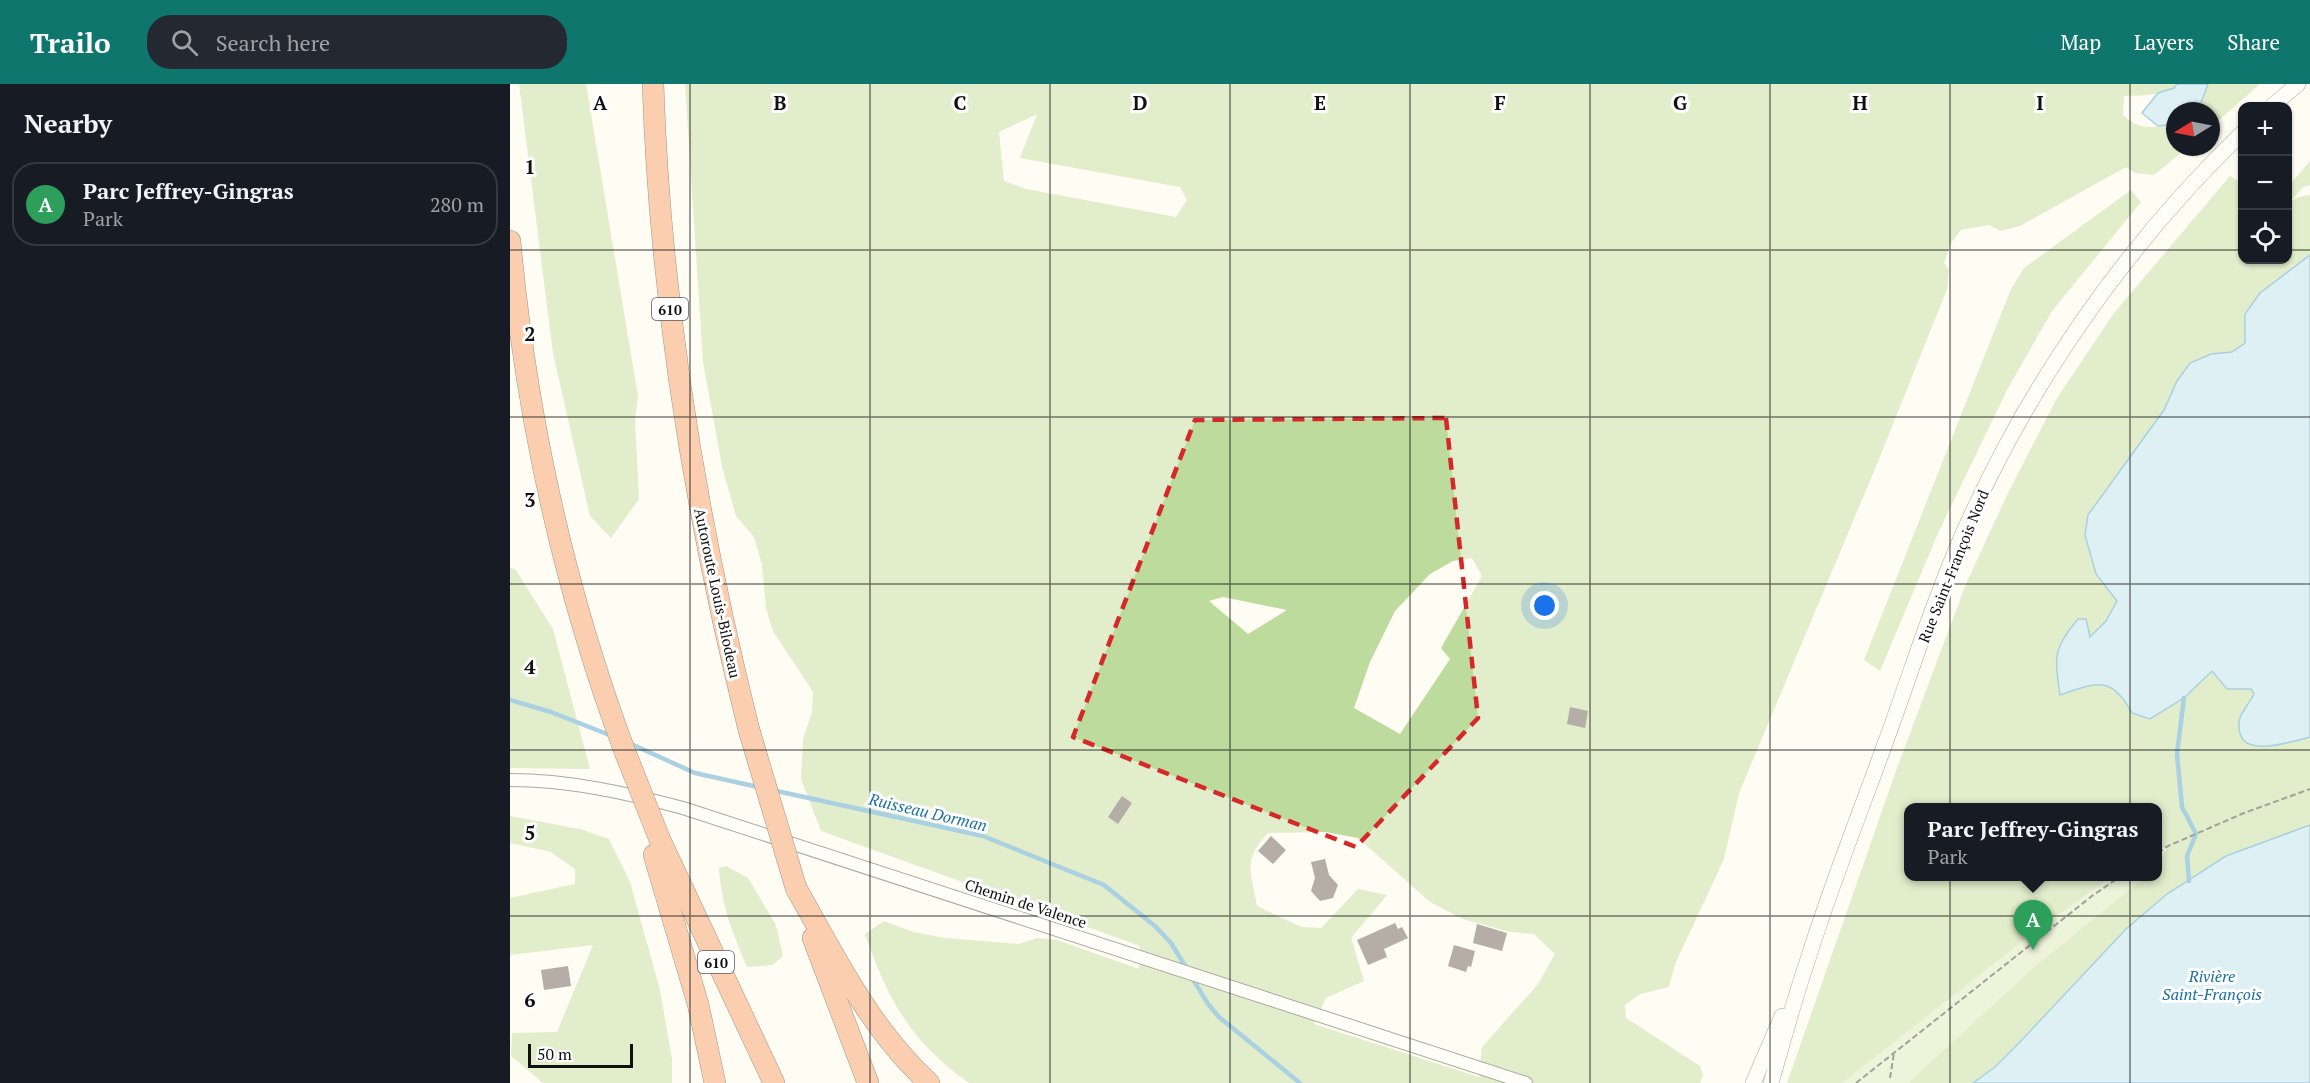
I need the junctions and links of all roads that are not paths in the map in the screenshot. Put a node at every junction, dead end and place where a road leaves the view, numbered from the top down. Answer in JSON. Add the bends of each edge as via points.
{"nodes":[{"id":1,"x":654,"y":84,"type":"edge"},
{"id":2,"x":2298,"y":84,"type":"edge"},
{"id":3,"x":2277,"y":102,"type":"edge"},
{"id":4,"x":2238,"y":137,"type":"edge"},
{"id":5,"x":510,"y":241,"type":"edge"},
{"id":6,"x":510,"y":780,"type":"edge"},
{"id":7,"x":654,"y":839,"type":"junction"},
{"id":8,"x":796,"y":888,"type":"junction"},
{"id":9,"x":1808,"y":958,"type":"junction"},
{"id":10,"x":715,"y":1083,"type":"edge"},
{"id":11,"x":774,"y":1083,"type":"edge"},
{"id":12,"x":868,"y":1083,"type":"edge"},
{"id":13,"x":929,"y":1083,"type":"edge"},
{"id":14,"x":1526,"y":1083,"type":"edge"},
{"id":15,"x":1753,"y":1083,"type":"edge"},
{"id":16,"x":1771,"y":1083,"type":"edge"}],
"edges":[{"from":1,"to":8,"type":"highway","name":"Autoroute Louis-Bilodeau","number":"610","bridge":true,"via":[[661,216],[679,380],[712,574],[749,730]]},
{"from":2,"to":3,"type":"street"},
{"from":4,"to":9,"type":"street","name":"Rue Saint-François Nord","via":[[2150,232],[2084,319],[1988,480],[1939,592]]},
{"from":5,"to":7,"type":"highway","number":"610","bridge":true,"via":[[543,463],[569,571],[600,682]]},
{"from":6,"to":14,"type":"street","name":"Chemin de Valence","via":[[581,785],[683,808]]},
{"from":7,"to":10,"type":"highway"},
{"from":7,"to":11,"type":"highway","number":"610"},
{"from":8,"to":12,"type":"highway","name":"Autoroute Louis-Bilodeau","number":"610"},
{"from":8,"to":13,"type":"highway","via":[[870,1016]]},
{"from":9,"to":15,"type":"street","name":"Rue Saint-François Nord"},
{"from":9,"to":16,"type":"street","name":"Rue Saint-François Nord"}]}
